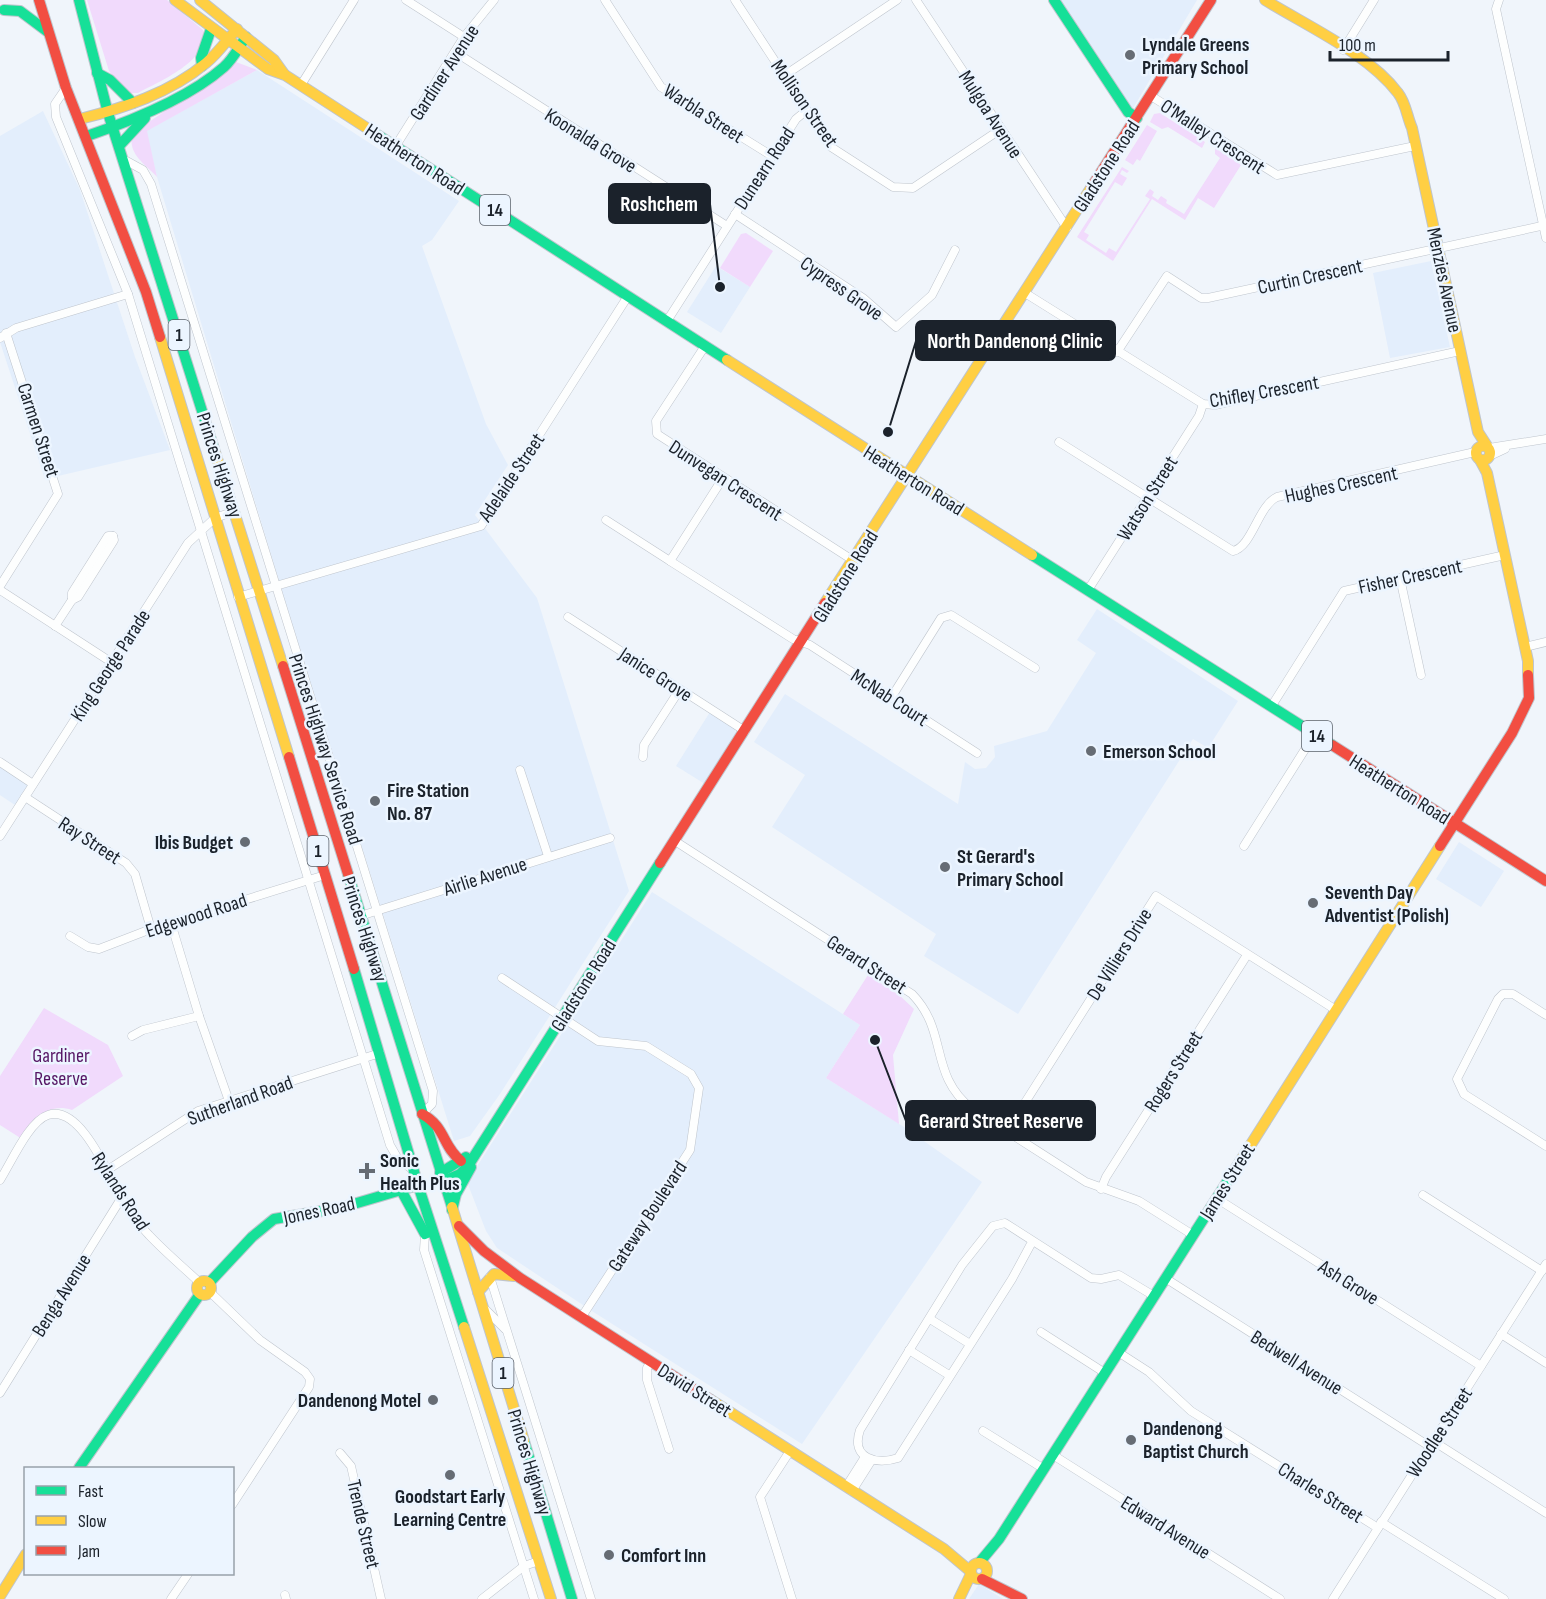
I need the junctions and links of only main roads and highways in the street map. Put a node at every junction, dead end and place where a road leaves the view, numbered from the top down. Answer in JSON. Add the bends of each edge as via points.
{"nodes":[{"id":1,"x":10,"y":0,"type":"edge"},
{"id":2,"x":39,"y":0,"type":"edge"},
{"id":3,"x":79,"y":0,"type":"edge"},
{"id":4,"x":175,"y":0,"type":"edge"},
{"id":5,"x":200,"y":0,"type":"edge"},
{"id":6,"x":1054,"y":0,"type":"edge"},
{"id":7,"x":1211,"y":0,"type":"edge"},
{"id":8,"x":1265,"y":0,"type":"edge"},
{"id":9,"x":2,"y":12,"type":"edge"},
{"id":10,"x":211,"y":28,"type":"junction"},
{"id":11,"x":237,"y":29,"type":"junction"},
{"id":12,"x":48,"y":32,"type":"junction"},
{"id":13,"x":246,"y":37,"type":"junction"},
{"id":14,"x":227,"y":40,"type":"junction"},
{"id":15,"x":237,"y":48,"type":"junction"},
{"id":16,"x":202,"y":66,"type":"junction"},
{"id":17,"x":97,"y":73,"type":"junction"},
{"id":18,"x":285,"y":75,"type":"junction"},
{"id":19,"x":134,"y":103,"type":"junction"},
{"id":20,"x":149,"y":112,"type":"junction"},
{"id":21,"x":108,"y":113,"type":"junction"},
{"id":22,"x":1137,"y":118,"type":"junction"},
{"id":23,"x":80,"y":119,"type":"junction"},
{"id":24,"x":112,"y":127,"type":"junction"},
{"id":25,"x":87,"y":136,"type":"junction"},
{"id":26,"x":119,"y":146,"type":"junction"},
{"id":27,"x":908,"y":477,"type":"junction"},
{"id":28,"x":1455,"y":824,"type":"junction"},
{"id":29,"x":1546,"y":881,"type":"edge"},
{"id":30,"x":422,"y":1114,"type":"junction"},
{"id":31,"x":475,"y":1155,"type":"junction"},
{"id":32,"x":461,"y":1161,"type":"junction"},
{"id":33,"x":431,"y":1181,"type":"junction"},
{"id":34,"x":401,"y":1190,"type":"junction"},
{"id":35,"x":453,"y":1215,"type":"junction"},
{"id":36,"x":429,"y":1233,"type":"junction"},
{"id":37,"x":520,"y":1278,"type":"junction"},
{"id":38,"x":478,"y":1292,"type":"junction"},
{"id":39,"x":81,"y":1467,"type":"edge"},
{"id":40,"x":24,"y":1557,"type":"edge"},
{"id":41,"x":979,"y":1571,"type":"junction"},
{"id":42,"x":0,"y":1596,"type":"edge"},
{"id":43,"x":1020,"y":1598,"type":"edge"},
{"id":44,"x":551,"y":1599,"type":"edge"},
{"id":45,"x":572,"y":1599,"type":"edge"},
{"id":46,"x":960,"y":1599,"type":"edge"}],
"edges":[{"from":1,"to":9,"type":"main road"},
{"from":2,"to":12,"type":"main road","name":"Princes Highway","number":"1"},
{"from":3,"to":17,"type":"main road","name":"Princes Highway","number":"1"},
{"from":4,"to":10,"type":"main road","name":"Heatherton Road","number":"14"},
{"from":5,"to":11,"type":"main road","name":"Heatherton Road","number":"14"},
{"from":6,"to":22,"type":"main road","via":[[1128,112]]},
{"from":7,"to":22,"type":"main road","name":"Gladstone Road"},
{"from":8,"to":28,"type":"main road","name":"Menzies Avenue","via":[[1389,76],[1406,94],[1412,117],[1415,146],[1528,661],[1529,698],[1512,733]]},
{"from":9,"to":12,"type":"main road","via":[[20,11]]},
{"from":10,"to":14,"type":"main road","name":"Heatherton Road","number":"14"},
{"from":10,"to":16,"type":"main road"},
{"from":11,"to":13,"type":"main road","name":"Heatherton Road","number":"14"},
{"from":11,"to":14,"type":"main road"},
{"from":12,"to":23,"type":"main road","name":"Princes Highway","number":"1"},
{"from":13,"to":15,"type":"main road"},
{"from":13,"to":18,"type":"main road","name":"Heatherton Road","number":"14"},
{"from":14,"to":15,"type":"main road","name":"Heatherton Road","number":"14"},
{"from":14,"to":16,"type":"main road"},
{"from":15,"to":18,"type":"main road","name":"Heatherton Road","number":"14","via":[[268,69]]},
{"from":15,"to":20,"type":"main road","via":[[226,65],[211,77]]},
{"from":16,"to":19,"type":"main road"},
{"from":17,"to":19,"type":"main road"},
{"from":17,"to":21,"type":"main road","name":"Princes Highway","number":"1"},
{"from":18,"to":27,"type":"main road","name":"Heatherton Road","number":"14"},
{"from":19,"to":21,"type":"main road"},
{"from":20,"to":24,"type":"main road"},
{"from":20,"to":26,"type":"main road"},
{"from":21,"to":23,"type":"main road"},
{"from":21,"to":24,"type":"main road","name":"Princes Highway","number":"1"},
{"from":22,"to":27,"type":"main road","name":"Gladstone Road"},
{"from":23,"to":25,"type":"main road","name":"Princes Highway","number":"1"},
{"from":24,"to":25,"type":"main road"},
{"from":24,"to":26,"type":"main road","name":"Princes Highway","number":"1"},
{"from":25,"to":33,"type":"main road","name":"Princes Highway","number":"1","via":[[146,292],[414,1169]]},
{"from":26,"to":30,"type":"main road","name":"Princes Highway","number":"1"},
{"from":27,"to":28,"type":"main road","name":"Heatherton Road","number":"14"},
{"from":27,"to":31,"type":"main road","name":"Gladstone Road"},
{"from":28,"to":29,"type":"main road","name":"Heatherton Road","number":"14"},
{"from":28,"to":41,"type":"main road","name":"James Street"},
{"from":30,"to":32,"type":"main road","via":[[439,1124],[450,1152]]},
{"from":30,"to":33,"type":"main road","name":"Princes Highway","number":"1"},
{"from":31,"to":32,"type":"main road","name":"Gladstone Road"},
{"from":31,"to":33,"type":"main road","name":"Gladstone Road","via":[[460,1174]]},
{"from":31,"to":35,"type":"main road","via":[[456,1194]]},
{"from":32,"to":33,"type":"main road","name":"Gladstone Road"},
{"from":33,"to":34,"type":"main road","name":"Jones Road"},
{"from":33,"to":35,"type":"main road","name":"Princes Highway","number":"1"},
{"from":33,"to":36,"type":"main road","name":"Princes Highway","number":"1"},
{"from":34,"to":36,"type":"main road","via":[[414,1218]]},
{"from":34,"to":39,"type":"main road","name":"Jones Road","via":[[340,1208],[274,1220],[252,1237],[205,1288]]},
{"from":35,"to":37,"type":"main road","name":"David Street","via":[[484,1251]]},
{"from":35,"to":38,"type":"main road","name":"Princes Highway","number":"1"},
{"from":36,"to":44,"type":"main road","name":"Princes Highway","number":"1","via":[[491,1406]]},
{"from":37,"to":38,"type":"main road","via":[[501,1273],[490,1277]]},
{"from":37,"to":41,"type":"main road","name":"David Street"},
{"from":38,"to":45,"type":"main road","name":"Princes Highway","number":"1"},
{"from":40,"to":42,"type":"main road"},
{"from":41,"to":43,"type":"main road","name":"David Street"},
{"from":41,"to":46,"type":"main road","name":"James Street"}]}
